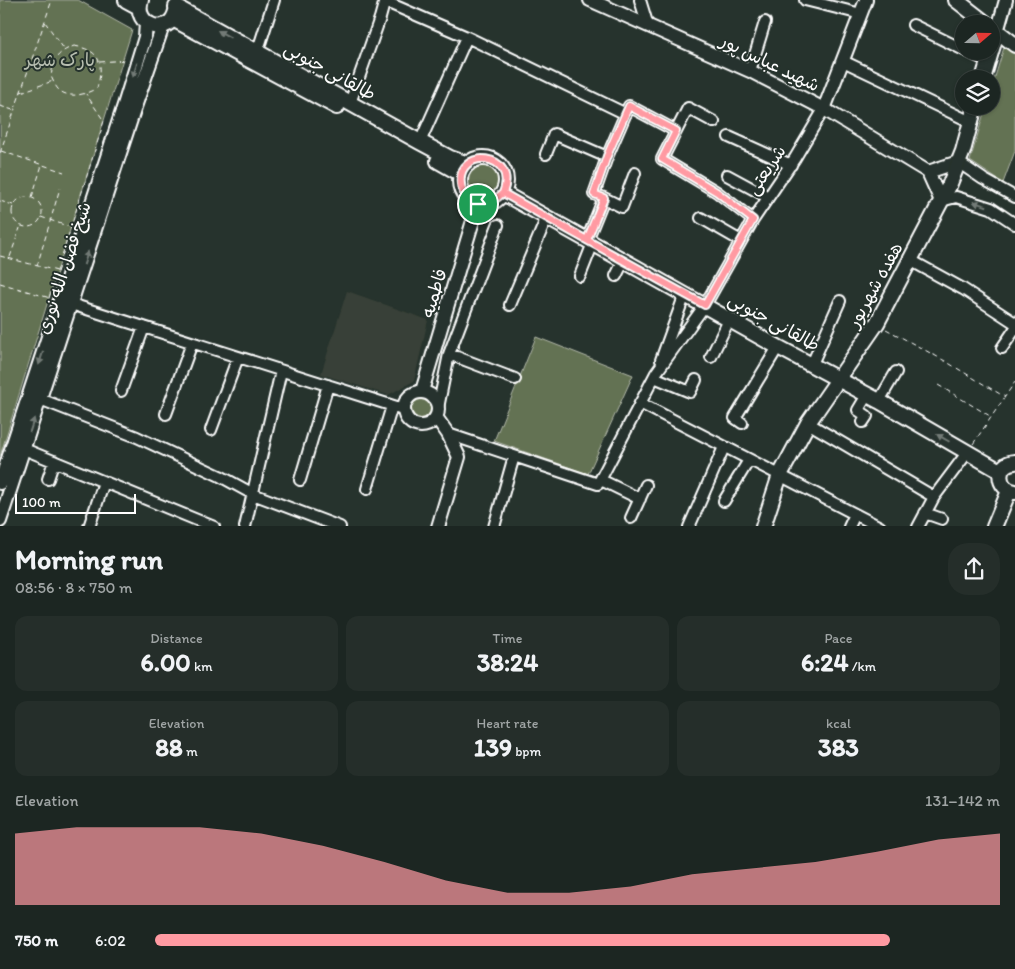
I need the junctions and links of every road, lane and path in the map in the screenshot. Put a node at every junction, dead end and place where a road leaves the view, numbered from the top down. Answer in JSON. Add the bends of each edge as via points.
{"nodes":[{"id":1,"x":52,"y":0,"type":"edge"},
{"id":2,"x":126,"y":0,"type":"edge"},
{"id":3,"x":274,"y":0,"type":"edge"},
{"id":4,"x":590,"y":0,"type":"edge"},
{"id":5,"x":640,"y":0,"type":"edge"},
{"id":6,"x":805,"y":0,"type":"edge"},
{"id":7,"x":866,"y":0,"type":"edge"},
{"id":8,"x":956,"y":0,"type":"edge"},
{"id":9,"x":1006,"y":0,"type":"edge"},
{"id":10,"x":385,"y":1,"type":"edge"},
{"id":11,"x":140,"y":4,"type":"edge"},
{"id":12,"x":171,"y":13,"type":"edge"},
{"id":13,"x":861,"y":14,"type":"junction"},
{"id":14,"x":975,"y":15,"type":"edge"},
{"id":15,"x":998,"y":15,"type":"edge"},
{"id":16,"x":45,"y":21,"type":"junction"},
{"id":17,"x":765,"y":22,"type":"dead end"},
{"id":18,"x":146,"y":23,"type":"junction"},
{"id":19,"x":912,"y":25,"type":"dead end"},
{"id":20,"x":648,"y":26,"type":"junction"},
{"id":21,"x":1000,"y":34,"type":"edge"},
{"id":22,"x":467,"y":37,"type":"junction"},
{"id":23,"x":1015,"y":45,"type":"edge"},
{"id":24,"x":955,"y":46,"type":"edge"},
{"id":25,"x":65,"y":50,"type":"junction"},
{"id":26,"x":257,"y":53,"type":"junction"},
{"id":27,"x":985,"y":60,"type":"edge"},
{"id":28,"x":843,"y":61,"type":"junction"},
{"id":29,"x":100,"y":62,"type":"junction"},
{"id":30,"x":989,"y":62,"type":"joint"},
{"id":31,"x":137,"y":63,"type":"junction"},
{"id":32,"x":987,"y":70,"type":"edge"},
{"id":33,"x":750,"y":71,"type":"junction"},
{"id":34,"x":53,"y":80,"type":"junction"},
{"id":35,"x":20,"y":92,"type":"junction"},
{"id":36,"x":86,"y":94,"type":"junction"},
{"id":37,"x":350,"y":103,"type":"junction"},
{"id":38,"x":0,"y":106,"type":"edge"},
{"id":39,"x":824,"y":109,"type":"junction"},
{"id":40,"x":628,"y":110,"type":"junction"},
{"id":41,"x":14,"y":111,"type":"junction"},
{"id":42,"x":973,"y":115,"type":"edge"},
{"id":43,"x":714,"y":122,"type":"dead end"},
{"id":44,"x":971,"y":122,"type":"junction"},
{"id":45,"x":676,"y":131,"type":"junction"},
{"id":46,"x":729,"y":137,"type":"dead end"},
{"id":47,"x":420,"y":142,"type":"junction"},
{"id":48,"x":0,"y":152,"type":"edge"},
{"id":49,"x":546,"y":154,"type":"dead end"},
{"id":50,"x":607,"y":156,"type":"junction"},
{"id":51,"x":958,"y":162,"type":"junction"},
{"id":52,"x":42,"y":164,"type":"junction"},
{"id":53,"x":791,"y":164,"type":"junction"},
{"id":54,"x":465,"y":169,"type":"junction"},
{"id":55,"x":64,"y":172,"type":"dead end"},
{"id":56,"x":928,"y":172,"type":"junction"},
{"id":57,"x":635,"y":173,"type":"dead end"},
{"id":58,"x":727,"y":175,"type":"dead end"},
{"id":59,"x":60,"y":188,"type":"dead end"},
{"id":60,"x":503,"y":193,"type":"junction"},
{"id":61,"x":768,"y":197,"type":"junction"},
{"id":62,"x":1015,"y":197,"type":"edge"},
{"id":63,"x":32,"y":198,"type":"junction"},
{"id":64,"x":604,"y":198,"type":"junction"},
{"id":65,"x":0,"y":201,"type":"edge"},
{"id":66,"x":942,"y":201,"type":"junction"},
{"id":67,"x":478,"y":204,"type":"junction"},
{"id":68,"x":14,"y":205,"type":"junction"},
{"id":69,"x":42,"y":217,"type":"junction"},
{"id":70,"x":547,"y":218,"type":"junction"},
{"id":71,"x":701,"y":218,"type":"dead end"},
{"id":72,"x":51,"y":220,"type":"junction"},
{"id":73,"x":753,"y":220,"type":"junction"},
{"id":74,"x":498,"y":224,"type":"dead end"},
{"id":75,"x":1015,"y":224,"type":"edge"},
{"id":76,"x":20,"y":227,"type":"junction"},
{"id":77,"x":71,"y":227,"type":"junction"},
{"id":78,"x":590,"y":241,"type":"junction"},
{"id":79,"x":741,"y":241,"type":"junction"},
{"id":80,"x":0,"y":256,"type":"edge"},
{"id":81,"x":10,"y":258,"type":"junction"},
{"id":82,"x":624,"y":260,"type":"junction"},
{"id":83,"x":910,"y":260,"type":"junction"},
{"id":84,"x":37,"y":266,"type":"junction"},
{"id":85,"x":57,"y":271,"type":"junction"},
{"id":86,"x":580,"y":276,"type":"dead end"},
{"id":87,"x":616,"y":276,"type":"dead end"},
{"id":88,"x":0,"y":283,"type":"edge"},
{"id":89,"x":685,"y":294,"type":"junction"},
{"id":90,"x":60,"y":301,"type":"junction"},
{"id":91,"x":840,"y":301,"type":"dead end"},
{"id":92,"x":510,"y":305,"type":"dead end"},
{"id":93,"x":705,"y":305,"type":"junction"},
{"id":94,"x":730,"y":318,"type":"junction"},
{"id":95,"x":1015,"y":323,"type":"edge"},
{"id":96,"x":877,"y":324,"type":"junction"},
{"id":97,"x":144,"y":328,"type":"junction"},
{"id":98,"x":1015,"y":329,"type":"edge"},
{"id":99,"x":192,"y":343,"type":"junction"},
{"id":100,"x":778,"y":347,"type":"junction"},
{"id":101,"x":1002,"y":348,"type":"dead end"},
{"id":102,"x":449,"y":354,"type":"junction"},
{"id":103,"x":238,"y":357,"type":"junction"},
{"id":104,"x":711,"y":358,"type":"dead end"},
{"id":105,"x":812,"y":364,"type":"junction"},
{"id":106,"x":281,"y":371,"type":"junction"},
{"id":107,"x":896,"y":372,"type":"dead end"},
{"id":108,"x":655,"y":375,"type":"junction"},
{"id":109,"x":516,"y":378,"type":"dead end"},
{"id":110,"x":696,"y":380,"type":"dead end"},
{"id":111,"x":839,"y":380,"type":"junction"},
{"id":112,"x":1015,"y":382,"type":"edge"},
{"id":113,"x":328,"y":385,"type":"junction"},
{"id":114,"x":938,"y":385,"type":"dead end"},
{"id":115,"x":121,"y":391,"type":"dead end"},
{"id":116,"x":422,"y":392,"type":"junction"},
{"id":117,"x":1005,"y":397,"type":"junction"},
{"id":118,"x":873,"y":398,"type":"junction"},
{"id":119,"x":40,"y":399,"type":"junction"},
{"id":120,"x":640,"y":403,"type":"junction"},
{"id":121,"x":398,"y":407,"type":"junction"},
{"id":122,"x":437,"y":412,"type":"junction"},
{"id":123,"x":166,"y":414,"type":"dead end"},
{"id":124,"x":991,"y":416,"type":"junction"},
{"id":125,"x":863,"y":422,"type":"dead end"},
{"id":126,"x":742,"y":423,"type":"dead end"},
{"id":127,"x":808,"y":423,"type":"junction"},
{"id":128,"x":211,"y":430,"type":"dead end"},
{"id":129,"x":448,"y":434,"type":"junction"},
{"id":130,"x":724,"y":447,"type":"junction"},
{"id":131,"x":24,"y":449,"type":"junction"},
{"id":132,"x":967,"y":452,"type":"junction"},
{"id":133,"x":514,"y":456,"type":"junction"},
{"id":134,"x":749,"y":460,"type":"junction"},
{"id":135,"x":54,"y":461,"type":"junction"},
{"id":136,"x":1015,"y":462,"type":"edge"},
{"id":137,"x":1000,"y":471,"type":"junction"},
{"id":138,"x":780,"y":475,"type":"junction"},
{"id":139,"x":48,"y":479,"type":"dead end"},
{"id":140,"x":300,"y":480,"type":"dead end"},
{"id":141,"x":600,"y":480,"type":"junction"},
{"id":142,"x":104,"y":482,"type":"junction"},
{"id":143,"x":0,"y":483,"type":"edge"},
{"id":144,"x":646,"y":485,"type":"dead end"},
{"id":145,"x":367,"y":489,"type":"dead end"},
{"id":146,"x":1012,"y":491,"type":"edge"},
{"id":147,"x":253,"y":494,"type":"junction"},
{"id":148,"x":934,"y":497,"type":"junction"},
{"id":149,"x":640,"y":499,"type":"junction"},
{"id":150,"x":724,"y":501,"type":"dead end"},
{"id":151,"x":925,"y":513,"type":"junction"},
{"id":152,"x":856,"y":514,"type":"junction"},
{"id":153,"x":631,"y":518,"type":"dead end"},
{"id":154,"x":942,"y":519,"type":"dead end"},
{"id":155,"x":0,"y":521,"type":"edge"},
{"id":156,"x":89,"y":526,"type":"edge"},
{"id":157,"x":214,"y":526,"type":"edge"},
{"id":158,"x":245,"y":526,"type":"edge"},
{"id":159,"x":340,"y":526,"type":"edge"},
{"id":160,"x":438,"y":526,"type":"edge"},
{"id":161,"x":494,"y":526,"type":"edge"},
{"id":162,"x":689,"y":526,"type":"edge"},
{"id":163,"x":763,"y":526,"type":"edge"},
{"id":164,"x":849,"y":526,"type":"edge"},
{"id":165,"x":880,"y":526,"type":"edge"},
{"id":166,"x":918,"y":526,"type":"edge"},
{"id":167,"x":994,"y":526,"type":"edge"}],
"edges":[{"from":1,"to":16,"type":"path"},
{"from":2,"to":11,"type":"main road"},
{"from":3,"to":26,"type":"street"},
{"from":4,"to":20,"type":"street","name":"شهید عباس پور"},
{"from":5,"to":20,"type":"street"},
{"from":6,"to":13,"type":"street"},
{"from":7,"to":13,"type":"street","name":"شریعتی"},
{"from":8,"to":14,"type":"main road"},
{"from":9,"to":15,"type":"street"},
{"from":10,"to":22,"type":"street"},
{"from":10,"to":37,"type":"street"},
{"from":11,"to":18,"type":"main road"},
{"from":12,"to":18,"type":"main road","via":[[157,27]]},
{"from":26,"to":12,"type":"main road","name":"طالقانی جنوبی","one_way":true},
{"from":12,"to":54,"type":"main road","name":"طالقانی جنوبی"},
{"from":90,"to":12,"type":"street","name":"شیخ فضل الله نوری","one_way":true},
{"from":13,"to":28,"type":"street","name":"شریعتی"},
{"from":16,"to":25,"type":"path"},
{"from":16,"to":35,"type":"path"},
{"from":17,"to":33,"type":"street"},
{"from":18,"to":31,"type":"street","name":"شیخ فضل الله نوری"},
{"from":19,"to":24,"type":"street"},
{"from":20,"to":33,"type":"street","name":"شهید عباس پور"},
{"from":21,"to":23,"type":"main road"},
{"from":22,"to":40,"type":"street"},
{"from":22,"to":47,"type":"street"},
{"from":25,"to":29,"type":"path","via":[[74,46],[93,51]]},
{"from":25,"to":34,"type":"path","via":[[54,62]]},
{"from":26,"to":37,"type":"main road","name":"طالقانی جنوبی"},
{"from":27,"to":30,"type":"street"},
{"from":28,"to":39,"type":"street","name":"شریعتی"},
{"from":28,"to":44,"type":"street"},
{"from":29,"to":31,"type":"path","via":[[130,60]]},
{"from":29,"to":36,"type":"path","via":[[97,88]]},
{"from":30,"to":32,"type":"main road"},
{"from":31,"to":90,"type":"street","name":"شیخ فضل الله نوری","one_way":true},
{"from":33,"to":39,"type":"street","name":"شهید عباس پور"},
{"from":34,"to":35,"type":"path"},
{"from":34,"to":36,"type":"path","via":[[60,91],[70,95]]},
{"from":35,"to":41,"type":"path"},
{"from":36,"to":77,"type":"path","via":[[104,121]]},
{"from":37,"to":47,"type":"main road","name":"طالقانی جنوبی"},
{"from":38,"to":41,"type":"path"},
{"from":39,"to":53,"type":"street","name":"شریعتی"},
{"from":39,"to":56,"type":"street","name":"شهید عباس پور"},
{"from":40,"to":45,"type":"street"},
{"from":40,"to":50,"type":"street"},
{"from":41,"to":48,"type":"path"},
{"from":42,"to":44,"type":"main road","name":"هفده شهریور"},
{"from":43,"to":45,"type":"street","via":[[688,108]]},
{"from":44,"to":51,"type":"main road","name":"هفده شهریور"},
{"from":45,"to":73,"type":"street","via":[[662,159],[717,192]]},
{"from":46,"to":53,"type":"street"},
{"from":47,"to":54,"type":"main road","name":"طالقانی جنوبی"},
{"from":48,"to":52,"type":"path"},
{"from":49,"to":50,"type":"street","via":[[554,134]]},
{"from":50,"to":64,"type":"street","via":[[594,194]]},
{"from":51,"to":56,"type":"street"},
{"from":51,"to":62,"type":"street"},
{"from":51,"to":66,"type":"main road","name":"هفده شهریور"},
{"from":52,"to":55,"type":"path"},
{"from":52,"to":63,"type":"path"},
{"from":53,"to":61,"type":"street","name":"شریعتی"},
{"from":54,"to":60,"type":"main road","via":[[481,158],[495,161],[504,172],[506,186]]},
{"from":54,"to":67,"type":"main road","via":[[460,182],[466,196]]},
{"from":56,"to":66,"type":"street"},
{"from":57,"to":64,"type":"street","via":[[622,207]]},
{"from":58,"to":61,"type":"street"},
{"from":59,"to":72,"type":"path"},
{"from":60,"to":67,"type":"main road","via":[[492,202]]},
{"from":60,"to":70,"type":"main road","name":"طالقانی جنوبی"},
{"from":61,"to":73,"type":"street","name":"شریعتی"},
{"from":63,"to":68,"type":"path","via":[[18,199]]},
{"from":63,"to":69,"type":"path","via":[[43,210]]},
{"from":64,"to":78,"type":"street"},
{"from":65,"to":68,"type":"path"},
{"from":75,"to":66,"type":"street","one_way":true,"via":[[991,208],[956,197]]},
{"from":66,"to":83,"type":"main road","name":"هفده شهریور"},
{"from":67,"to":116,"type":"street","name":"فاطمیه"},
{"from":68,"to":76,"type":"path","via":[[13,219]]},
{"from":69,"to":72,"type":"path"},
{"from":69,"to":76,"type":"path","via":[[32,228]]},
{"from":70,"to":78,"type":"main road","name":"طالقانی جنوبی"},
{"from":70,"to":92,"type":"street"},
{"from":71,"to":79,"type":"street"},
{"from":72,"to":77,"type":"path"},
{"from":72,"to":84,"type":"path"},
{"from":73,"to":79,"type":"street","name":"شریعتی"},
{"from":74,"to":102,"type":"street","name":"فاطمیه"},
{"from":76,"to":81,"type":"path"},
{"from":77,"to":85,"type":"path"},
{"from":78,"to":82,"type":"main road","name":"طالقانی جنوبی"},
{"from":78,"to":86,"type":"street"},
{"from":79,"to":93,"type":"street","name":"شریعتی"},
{"from":80,"to":81,"type":"path"},
{"from":81,"to":84,"type":"path"},
{"from":82,"to":87,"type":"street"},
{"from":82,"to":89,"type":"main road","name":"طالقانی جنوبی"},
{"from":83,"to":95,"type":"street"},
{"from":83,"to":96,"type":"main road","name":"هفده شهریور"},
{"from":84,"to":85,"type":"path"},
{"from":85,"to":90,"type":"path"},
{"from":88,"to":90,"type":"path"},
{"from":89,"to":93,"type":"main road","name":"طالقانی جنوبی"},
{"from":89,"to":108,"type":"street"},
{"from":90,"to":97,"type":"street"},
{"from":90,"to":119,"type":"street","name":"شیخ فضل الله نوری"},
{"from":90,"to":143,"type":"street","name":"شیخ فضل الله نوری","one_way":true},
{"from":91,"to":105,"type":"street"},
{"from":93,"to":94,"type":"main road","name":"طالقانی جنوبی"},
{"from":93,"to":108,"type":"street","name":"شریعتی"},
{"from":94,"to":100,"type":"main road","name":"طالقانی جنوبی"},
{"from":94,"to":104,"type":"street"},
{"from":96,"to":111,"type":"main road","name":"هفده شهریور"},
{"from":96,"to":117,"type":"path"},
{"from":97,"to":99,"type":"street"},
{"from":97,"to":115,"type":"street"},
{"from":98,"to":101,"type":"street"},
{"from":99,"to":103,"type":"street"},
{"from":99,"to":123,"type":"street"},
{"from":100,"to":105,"type":"main road","name":"طالقانی جنوبی"},
{"from":100,"to":126,"type":"street","via":[[735,418]]},
{"from":102,"to":109,"type":"street"},
{"from":102,"to":122,"type":"street","name":"فاطمیه"},
{"from":103,"to":106,"type":"street"},
{"from":103,"to":128,"type":"street"},
{"from":105,"to":111,"type":"main road","name":"طالقانی جنوبی"},
{"from":106,"to":113,"type":"street"},
{"from":106,"to":147,"type":"street"},
{"from":107,"to":118,"type":"street"},
{"from":108,"to":110,"type":"street","via":[[690,392]]},
{"from":108,"to":120,"type":"street"},
{"from":111,"to":118,"type":"main road","name":"طالقانی جنوبی"},
{"from":111,"to":127,"type":"main road","name":"هفده شهریور"},
{"from":112,"to":117,"type":"path"},
{"from":113,"to":121,"type":"street"},
{"from":113,"to":140,"type":"street"},
{"from":114,"to":124,"type":"path"},
{"from":116,"to":121,"type":"street","via":[[411,394]]},
{"from":116,"to":122,"type":"street","via":[[435,398]]},
{"from":117,"to":124,"type":"path"},
{"from":118,"to":125,"type":"street","via":[[858,410],[867,416]]},
{"from":132,"to":118,"type":"main road","name":"طالقانی جنوبی","one_way":true},
{"from":131,"to":119,"type":"street","name":"شیخ فضل الله نوری","one_way":true},
{"from":119,"to":147,"type":"street","via":[[137,437]]},
{"from":120,"to":130,"type":"street"},
{"from":120,"to":141,"type":"street"},
{"from":121,"to":122,"type":"street","via":[[407,420],[417,426],[428,425]]},
{"from":121,"to":145,"type":"street"},
{"from":122,"to":129,"type":"street"},
{"from":124,"to":132,"type":"path"},
{"from":127,"to":138,"type":"main road","name":"هفده شهریور"},
{"from":127,"to":148,"type":"street"},
{"from":129,"to":133,"type":"street"},
{"from":129,"to":160,"type":"street","via":[[459,457]]},
{"from":130,"to":134,"type":"street"},
{"from":130,"to":162,"type":"street"},
{"from":131,"to":135,"type":"street"},
{"from":131,"to":155,"type":"street","name":"شیخ فضل الله نوری"},
{"from":132,"to":137,"type":"main road","name":"طالقانی جنوبی"},
{"from":132,"to":148,"type":"street"},
{"from":133,"to":141,"type":"street","via":[[598,484]]},
{"from":133,"to":161,"type":"street"},
{"from":134,"to":138,"type":"street"},
{"from":134,"to":150,"type":"street"},
{"from":135,"to":139,"type":"street"},
{"from":135,"to":142,"type":"street"},
{"from":136,"to":137,"type":"main road"},
{"from":137,"to":146,"type":"main road","via":[[1002,485]]},
{"from":138,"to":152,"type":"street"},
{"from":138,"to":163,"type":"main road","name":"هفده شهریور"},
{"from":141,"to":149,"type":"street"},
{"from":142,"to":156,"type":"street"},
{"from":142,"to":157,"type":"street"},
{"from":144,"to":149,"type":"street"},
{"from":146,"to":167,"type":"main road"},
{"from":147,"to":158,"type":"street"},
{"from":147,"to":159,"type":"street"},
{"from":148,"to":151,"type":"street"},
{"from":149,"to":153,"type":"street"},
{"from":151,"to":154,"type":"street"},
{"from":151,"to":166,"type":"street"},
{"from":152,"to":164,"type":"street"},
{"from":152,"to":165,"type":"street"}]}
